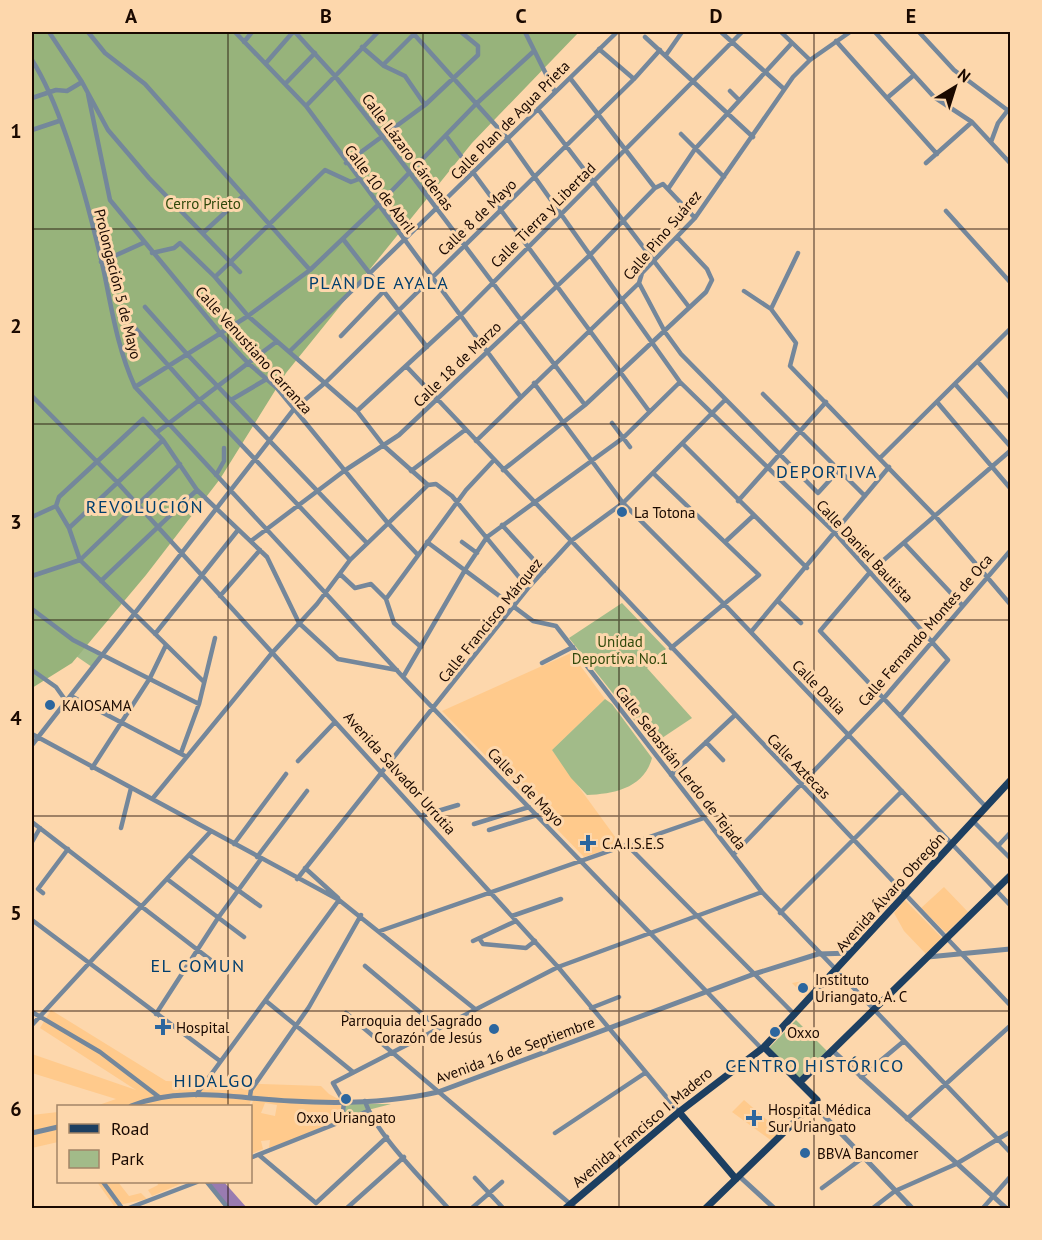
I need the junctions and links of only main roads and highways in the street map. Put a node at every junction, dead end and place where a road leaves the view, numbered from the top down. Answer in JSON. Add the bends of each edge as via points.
{"nodes":[{"id":1,"x":1011,"y":781,"type":"edge"},
{"id":2,"x":1011,"y":876,"type":"edge"},
{"id":3,"x":763,"y":1047,"type":"junction"},
{"id":4,"x":800,"y":1082,"type":"junction"},
{"id":5,"x":678,"y":1112,"type":"junction"},
{"id":6,"x":738,"y":1178,"type":"junction"},
{"id":7,"x":571,"y":1207,"type":"edge"},
{"id":8,"x":706,"y":1209,"type":"edge"}],
"edges":[{"from":1,"to":3,"type":"main road","name":"Avenida Álvaro Obregón"},
{"from":2,"to":4,"type":"main road"},
{"from":3,"to":4,"type":"main road"},
{"from":3,"to":5,"type":"main road","name":"Avenida Francisco I. Madero"},
{"from":4,"to":6,"type":"main road","via":[[815,1102]]},
{"from":5,"to":6,"type":"main road","name":"Avenida Salvador Urrutia"},
{"from":5,"to":7,"type":"main road","name":"Avenida Francisco I. Madero"},
{"from":6,"to":8,"type":"main road"}]}
